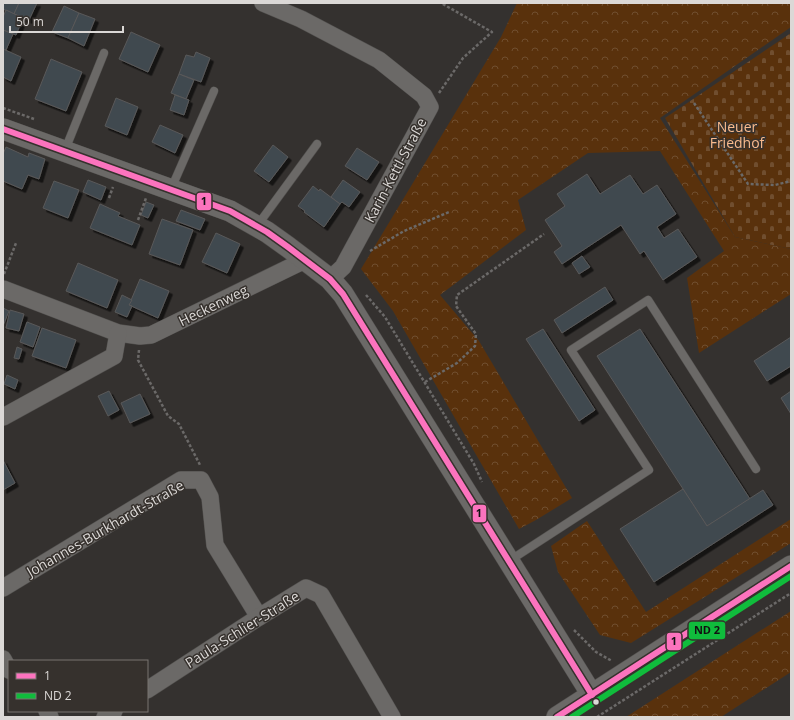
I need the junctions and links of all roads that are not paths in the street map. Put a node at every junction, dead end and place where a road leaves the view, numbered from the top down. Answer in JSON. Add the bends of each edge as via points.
{"nodes":[{"id":1,"x":263,"y":3,"type":"edge"},
{"id":2,"x":104,"y":53,"type":"dead end"},
{"id":3,"x":214,"y":91,"type":"dead end"},
{"id":4,"x":3,"y":129,"type":"edge"},
{"id":5,"x":317,"y":144,"type":"dead end"},
{"id":6,"x":64,"y":151,"type":"junction"},
{"id":7,"x":170,"y":190,"type":"junction"},
{"id":8,"x":257,"y":227,"type":"junction"},
{"id":9,"x":305,"y":260,"type":"junction"},
{"id":10,"x":330,"y":279,"type":"junction"},
{"id":11,"x":3,"y":289,"type":"edge"},
{"id":12,"x":118,"y":333,"type":"junction"},
{"id":13,"x":3,"y":417,"type":"edge"},
{"id":14,"x":756,"y":469,"type":"dead end"},
{"id":15,"x":509,"y":562,"type":"junction"},
{"id":16,"x":791,"y":566,"type":"edge"},
{"id":17,"x":3,"y":588,"type":"edge"},
{"id":18,"x":259,"y":617,"type":"junction"},
{"id":19,"x":3,"y":659,"type":"edge"},
{"id":20,"x":8,"y":668,"type":"edge"},
{"id":21,"x":148,"y":689,"type":"edge"},
{"id":22,"x":592,"y":695,"type":"junction"},
{"id":23,"x":392,"y":717,"type":"edge"},
{"id":24,"x":557,"y":717,"type":"edge"}],
"edges":[{"from":1,"to":10,"type":"street","name":"Karin-Kettl-Straße","via":[[301,19],[379,60],[424,96],[430,107],[342,267]]},
{"from":2,"to":6,"type":"lane"},
{"from":3,"to":7,"type":"lane"},
{"from":4,"to":6,"type":"street"},
{"from":5,"to":8,"type":"lane"},
{"from":6,"to":7,"type":"street"},
{"from":7,"to":8,"type":"street","via":[[230,211]]},
{"from":8,"to":9,"type":"street"},
{"from":9,"to":10,"type":"street"},
{"from":9,"to":12,"type":"street","name":"Heckenweg","via":[[151,335]]},
{"from":10,"to":15,"type":"street","via":[[343,294]]},
{"from":11,"to":12,"type":"street","name":"Heckenweg"},
{"from":12,"to":13,"type":"street","via":[[114,356]]},
{"from":14,"to":15,"type":"lane","via":[[648,300],[571,350],[650,470]]},
{"from":15,"to":22,"type":"street"},
{"from":16,"to":22,"type":"street"},
{"from":17,"to":18,"type":"street","name":"Johannes-Burkhardt-Straße","via":[[181,480],[201,480],[210,497],[215,545]]},
{"from":18,"to":21,"type":"street","name":"Paula-Schlier-Straße"},
{"from":18,"to":23,"type":"street","name":"Paula-Schlier-Straße","via":[[306,588],[321,595]]},
{"from":19,"to":20,"type":"street"},
{"from":22,"to":24,"type":"street"}]}
